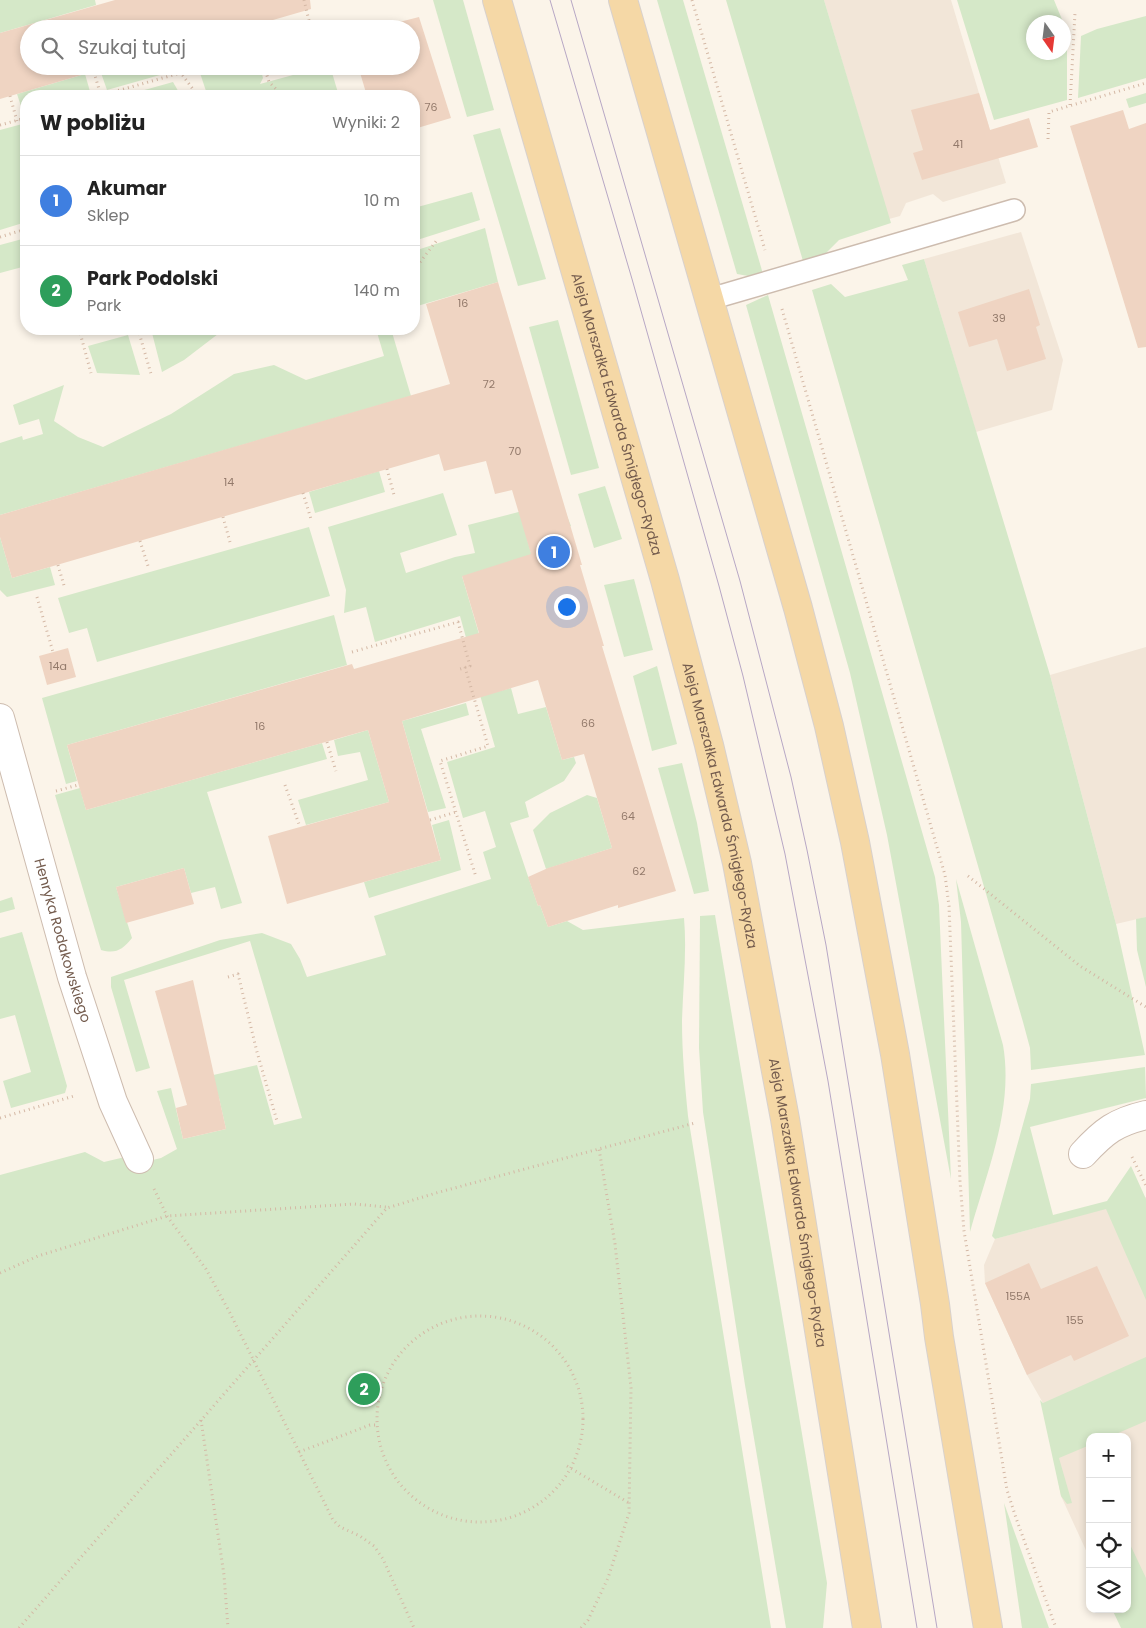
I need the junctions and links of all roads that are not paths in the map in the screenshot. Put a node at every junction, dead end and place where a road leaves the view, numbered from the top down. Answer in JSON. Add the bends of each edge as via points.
{"nodes":[{"id":1,"x":497,"y":0,"type":"edge"},
{"id":2,"x":623,"y":0,"type":"edge"},
{"id":3,"x":1014,"y":210,"type":"dead end"},
{"id":4,"x":710,"y":299,"type":"junction"},
{"id":5,"x":0,"y":718,"type":"edge"},
{"id":6,"x":1146,"y":1115,"type":"edge"},
{"id":7,"x":1083,"y":1154,"type":"dead end"},
{"id":8,"x":139,"y":1159,"type":"dead end"},
{"id":9,"x":866,"y":1628,"type":"edge"},
{"id":10,"x":988,"y":1628,"type":"edge"}],
"edges":[{"from":1,"to":9,"type":"main road","name":"Aleja Marszałka Edwarda Śmigłego-Rydza","via":[[663,572],[737,863],[786,1119]]},
{"from":2,"to":4,"type":"main road"},
{"from":3,"to":4,"type":"lane"},
{"from":4,"to":10,"type":"main road","via":[[798,608],[829,726],[854,842],[895,1054]]},
{"from":5,"to":8,"type":"street","name":"Henryka Rodakowskiego","via":[[72,977],[113,1102]]},
{"from":6,"to":7,"type":"street","via":[[1113,1127]]}]}
